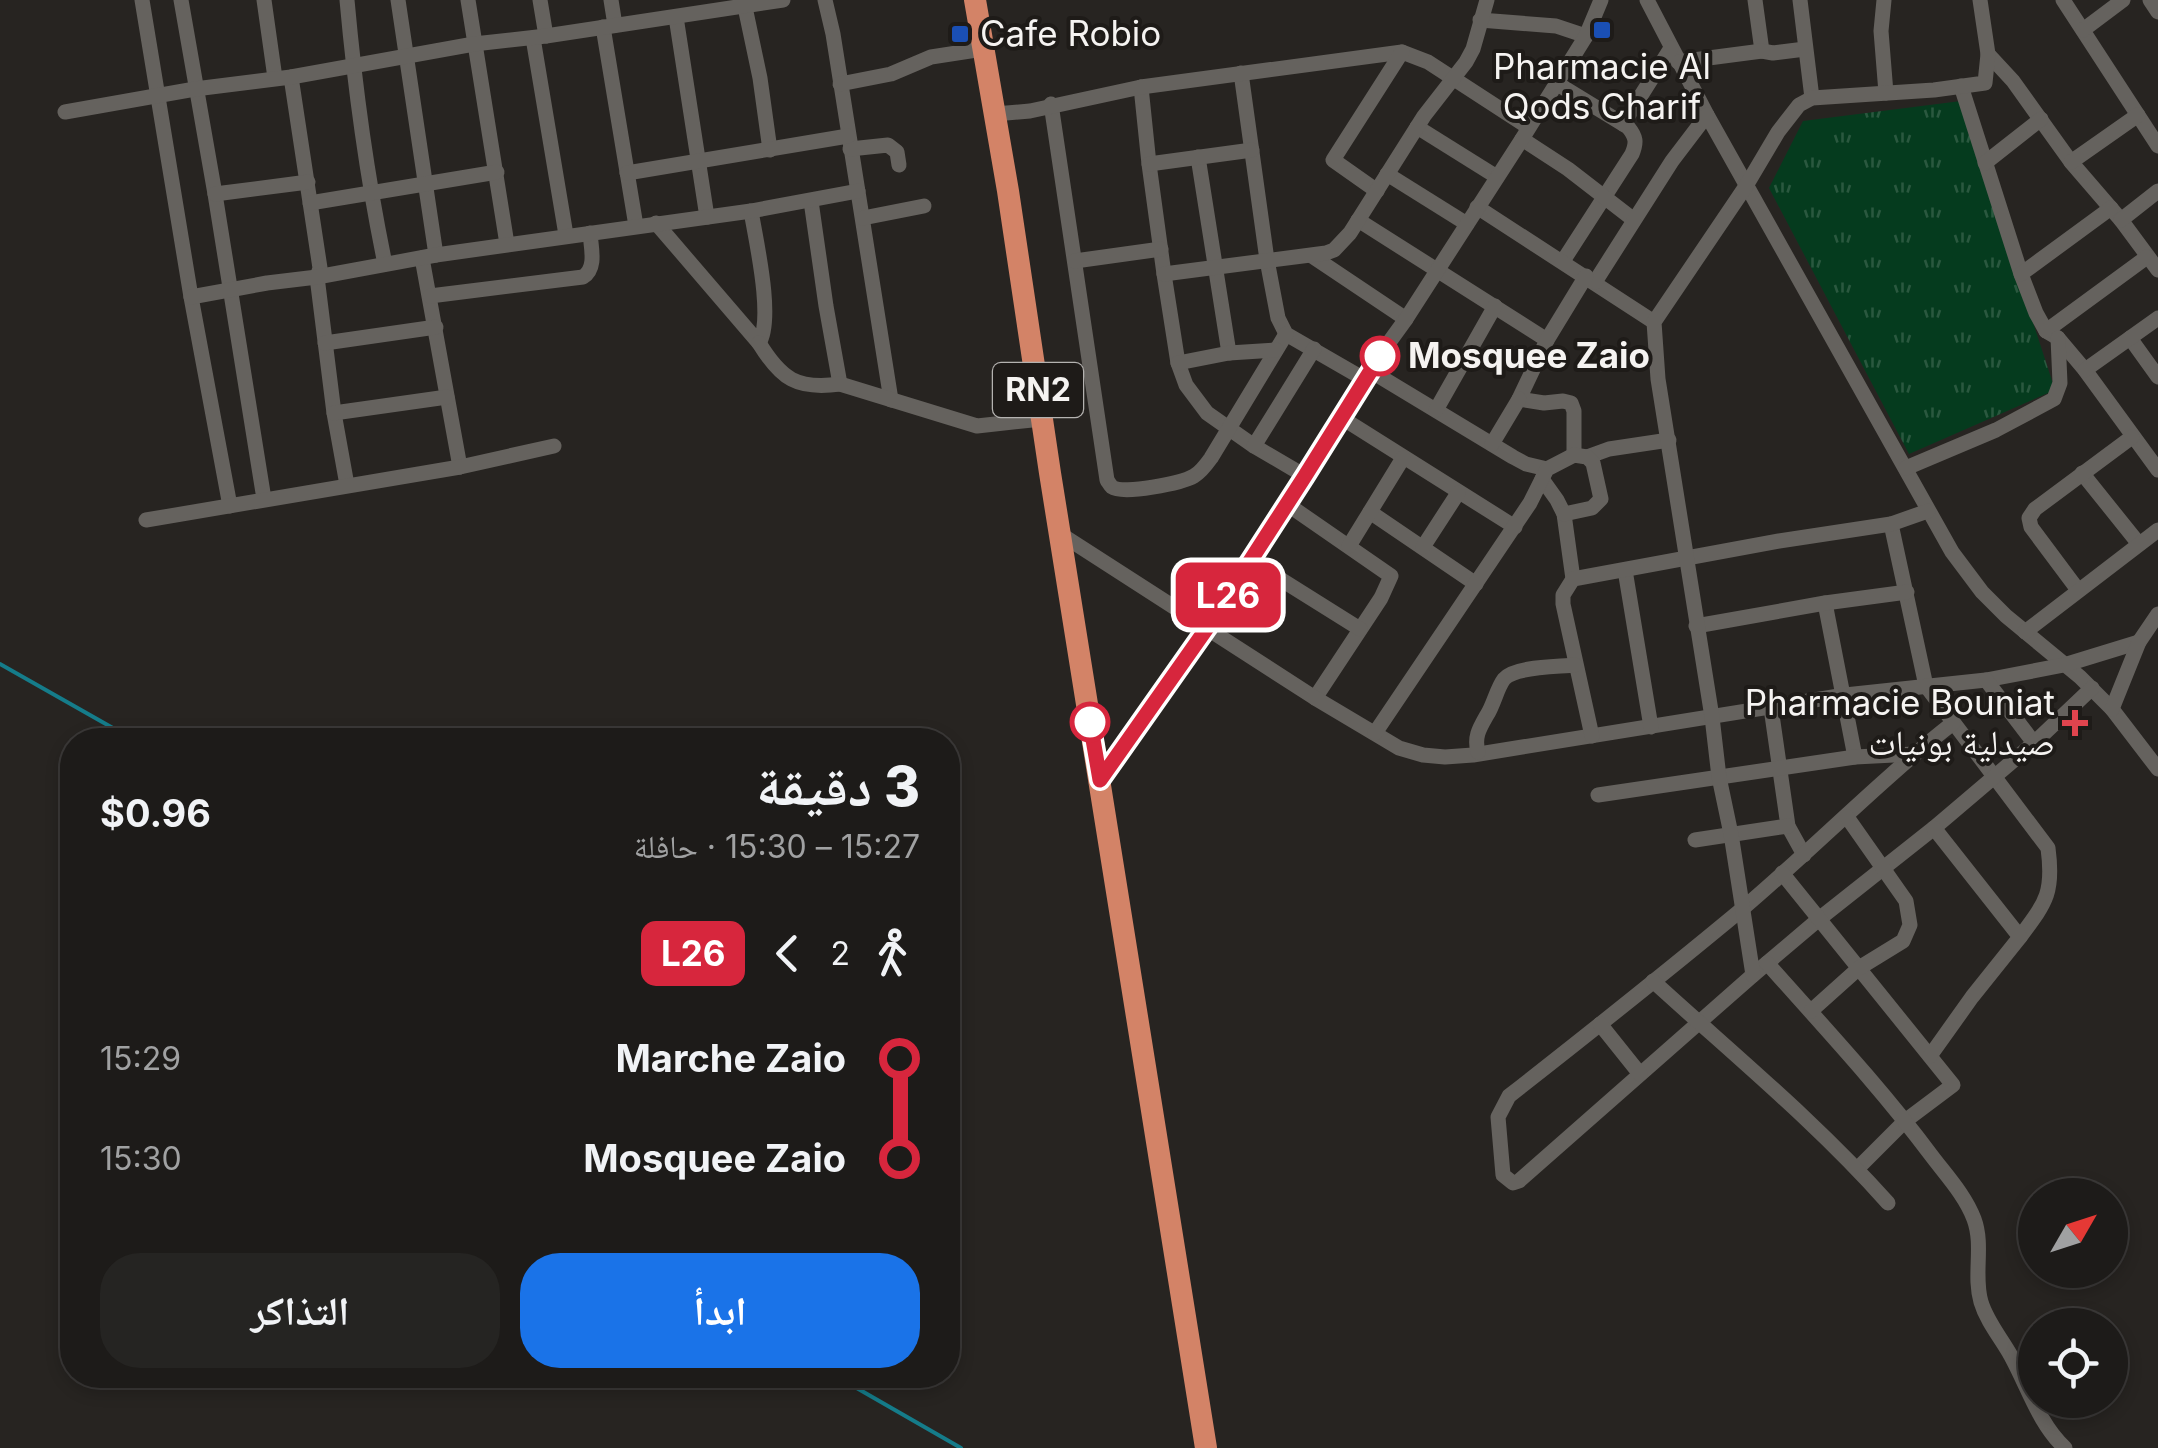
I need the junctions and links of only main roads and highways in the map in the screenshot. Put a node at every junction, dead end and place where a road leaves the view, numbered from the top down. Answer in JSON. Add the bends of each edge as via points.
{"nodes":[{"id":1,"x":975,"y":0,"type":"edge"},
{"id":2,"x":1206,"y":1448,"type":"edge"}],
"edges":[{"from":1,"to":2,"type":"highway","number":"RN2"}]}
